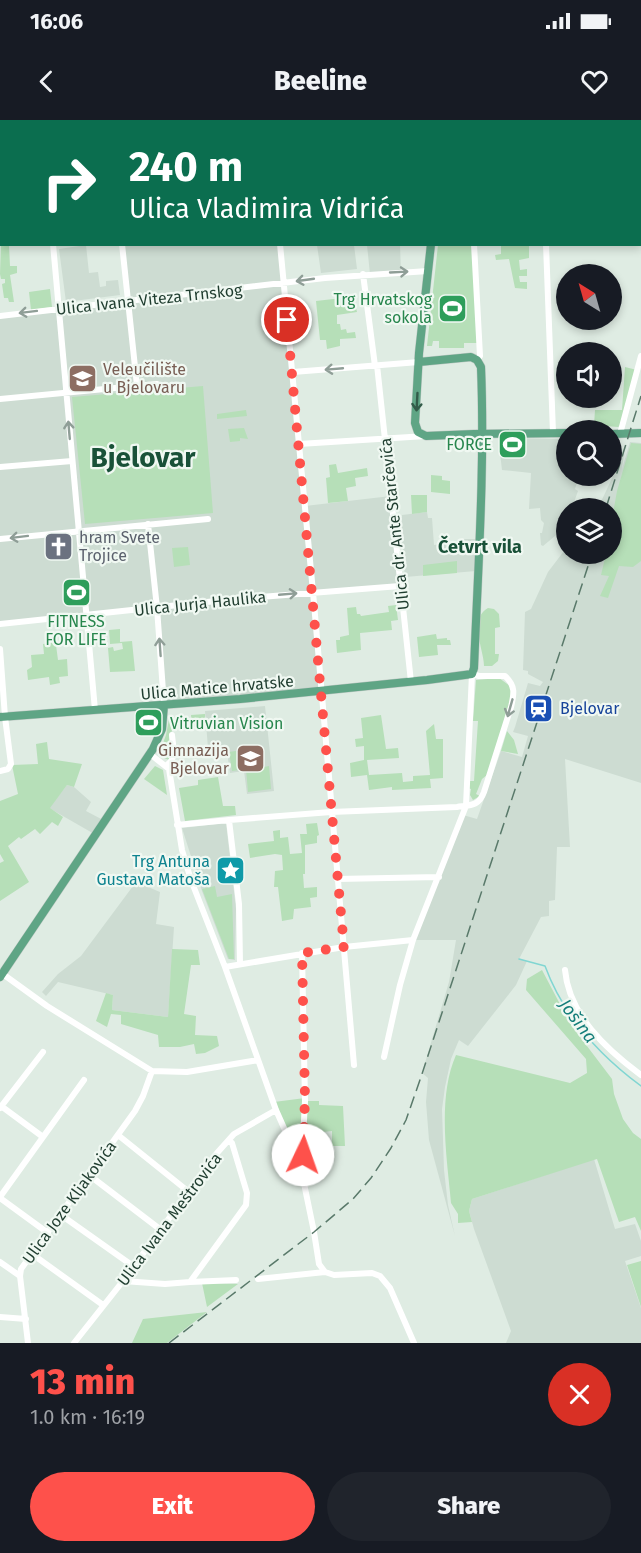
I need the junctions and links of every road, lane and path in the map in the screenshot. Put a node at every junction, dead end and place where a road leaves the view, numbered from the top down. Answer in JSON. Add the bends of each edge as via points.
{"nodes":[{"id":1,"x":53,"y":246,"type":"edge"},
{"id":2,"x":122,"y":246,"type":"edge"},
{"id":3,"x":280,"y":246,"type":"edge"},
{"id":4,"x":431,"y":246,"type":"edge"},
{"id":5,"x":474,"y":246,"type":"edge"},
{"id":6,"x":546,"y":246,"type":"edge"},
{"id":7,"x":428,"y":271,"type":"junction"},
{"id":8,"x":366,"y":274,"type":"junction"},
{"id":9,"x":283,"y":283,"type":"junction"},
{"id":10,"x":128,"y":300,"type":"junction"},
{"id":11,"x":58,"y":309,"type":"junction"},
{"id":12,"x":0,"y":316,"type":"edge"},
{"id":13,"x":421,"y":346,"type":"junction"},
{"id":14,"x":641,"y":356,"type":"edge"},
{"id":15,"x":431,"y":360,"type":"junction"},
{"id":16,"x":477,"y":360,"type":"junction"},
{"id":17,"x":419,"y":362,"type":"junction"},
{"id":18,"x":376,"y":365,"type":"junction"},
{"id":19,"x":293,"y":372,"type":"junction"},
{"id":20,"x":157,"y":384,"type":"dead end"},
{"id":21,"x":137,"y":386,"type":"junction"},
{"id":22,"x":66,"y":394,"type":"junction"},
{"id":23,"x":0,"y":399,"type":"edge"},
{"id":24,"x":620,"y":420,"type":"edge"},
{"id":25,"x":416,"y":425,"type":"junction"},
{"id":26,"x":483,"y":429,"type":"junction"},
{"id":27,"x":553,"y":433,"type":"joint"},
{"id":28,"x":622,"y":434,"type":"edge"},
{"id":29,"x":641,"y":434,"type":"edge"},
{"id":30,"x":426,"y":436,"type":"junction"},
{"id":31,"x":404,"y":437,"type":"junction"},
{"id":32,"x":384,"y":438,"type":"junction"},
{"id":33,"x":299,"y":444,"type":"junction"},
{"id":34,"x":72,"y":461,"type":"junction"},
{"id":35,"x":0,"y":467,"type":"edge"},
{"id":36,"x":208,"y":519,"type":"dead end"},
{"id":37,"x":148,"y":524,"type":"junction"},
{"id":38,"x":80,"y":530,"type":"junction"},
{"id":39,"x":0,"y":539,"type":"edge"},
{"id":40,"x":400,"y":586,"type":"junction"},
{"id":41,"x":313,"y":592,"type":"junction"},
{"id":42,"x":157,"y":608,"type":"junction"},
{"id":43,"x":86,"y":615,"type":"junction"},
{"id":44,"x":0,"y":624,"type":"edge"},
{"id":45,"x":0,"y":649,"type":"edge"},
{"id":46,"x":472,"y":674,"type":"junction"},
{"id":47,"x":411,"y":682,"type":"junction"},
{"id":48,"x":321,"y":691,"type":"junction"},
{"id":49,"x":164,"y":705,"type":"junction"},
{"id":50,"x":95,"y":710,"type":"junction"},
{"id":51,"x":2,"y":717,"type":"edge"},
{"id":52,"x":172,"y":735,"type":"dead end"},
{"id":53,"x":150,"y":754,"type":"junction"},
{"id":54,"x":166,"y":765,"type":"junction"},
{"id":55,"x":0,"y":771,"type":"edge"},
{"id":56,"x":466,"y":806,"type":"junction"},
{"id":57,"x":331,"y":812,"type":"junction"},
{"id":58,"x":229,"y":820,"type":"junction"},
{"id":59,"x":177,"y":825,"type":"junction"},
{"id":60,"x":439,"y":877,"type":"junction"},
{"id":61,"x":337,"y":879,"type":"junction"},
{"id":62,"x":413,"y":940,"type":"junction"},
{"id":63,"x":344,"y":947,"type":"junction"},
{"id":64,"x":302,"y":953,"type":"junction"},
{"id":65,"x":240,"y":964,"type":"junction"},
{"id":66,"x":225,"y":967,"type":"junction"},
{"id":67,"x":565,"y":970,"type":"dead end"},
{"id":68,"x":1,"y":974,"type":"edge"},
{"id":69,"x":43,"y":1052,"type":"dead end"},
{"id":70,"x":384,"y":1057,"type":"dead end"},
{"id":71,"x":258,"y":1060,"type":"junction"},
{"id":72,"x":354,"y":1065,"type":"dead end"},
{"id":73,"x":152,"y":1071,"type":"junction"},
{"id":74,"x":641,"y":1075,"type":"edge"},
{"id":75,"x":84,"y":1080,"type":"dead end"},
{"id":76,"x":1,"y":1107,"type":"edge"},
{"id":77,"x":276,"y":1110,"type":"junction"},
{"id":78,"x":118,"y":1135,"type":"junction"},
{"id":79,"x":43,"y":1137,"type":"junction"},
{"id":80,"x":229,"y":1140,"type":"junction"},
{"id":81,"x":300,"y":1164,"type":"junction"},
{"id":82,"x":89,"y":1175,"type":"junction"},
{"id":83,"x":189,"y":1192,"type":"junction"},
{"id":84,"x":0,"y":1197,"type":"edge"},
{"id":85,"x":61,"y":1215,"type":"junction"},
{"id":86,"x":161,"y":1230,"type":"junction"},
{"id":87,"x":48,"y":1233,"type":"junction"},
{"id":88,"x":32,"y":1254,"type":"junction"},
{"id":89,"x":0,"y":1262,"type":"edge"},
{"id":90,"x":133,"y":1266,"type":"junction"},
{"id":91,"x":325,"y":1272,"type":"junction"},
{"id":92,"x":20,"y":1276,"type":"junction"},
{"id":93,"x":258,"y":1279,"type":"dead end"},
{"id":94,"x":123,"y":1281,"type":"junction"},
{"id":95,"x":236,"y":1281,"type":"dead end"},
{"id":96,"x":190,"y":1282,"type":"junction"},
{"id":97,"x":103,"y":1305,"type":"junction"},
{"id":98,"x":0,"y":1317,"type":"edge"},
{"id":99,"x":26,"y":1319,"type":"junction"},
{"id":100,"x":28,"y":1343,"type":"edge"},
{"id":101,"x":74,"y":1343,"type":"edge"},
{"id":102,"x":414,"y":1343,"type":"edge"}],
"edges":[{"from":1,"to":11,"type":"street"},
{"from":2,"to":10,"type":"street"},
{"from":3,"to":9,"type":"street"},
{"from":4,"to":7,"type":"main road"},
{"from":5,"to":16,"type":"street","via":[[480,356]]},
{"from":6,"to":27,"type":"street"},
{"from":8,"to":7,"type":"street","name":"Ulica Ivana Viteza Trnskog","one_way":true},
{"from":7,"to":13,"type":"main road"},
{"from":8,"to":9,"type":"street","name":"Ulica Ivana Viteza Trnskog","one_way":true},
{"from":8,"to":18,"type":"street","name":"Ulica dr. Ante Starčevića"},
{"from":9,"to":10,"type":"street","name":"Ulica Ivana Viteza Trnskog"},
{"from":9,"to":19,"type":"street"},
{"from":10,"to":11,"type":"street","name":"Ulica Ivana Viteza Trnskog"},
{"from":10,"to":21,"type":"street"},
{"from":11,"to":12,"type":"street","name":"Ulica Ivana Viteza Trnskog","one_way":true},
{"from":11,"to":22,"type":"street"},
{"from":13,"to":15,"type":"main road"},
{"from":13,"to":17,"type":"main road"},
{"from":14,"to":24,"type":"street"},
{"from":15,"to":16,"type":"main road"},
{"from":15,"to":17,"type":"main road"},
{"from":16,"to":26,"type":"main road","via":[[481,367]]},
{"from":17,"to":18,"type":"street"},
{"from":17,"to":25,"type":"main road","one_way":true},
{"from":18,"to":19,"type":"street","one_way":true},
{"from":18,"to":32,"type":"street","name":"Ulica dr. Ante Starčevića"},
{"from":19,"to":33,"type":"street"},
{"from":20,"to":21,"type":"street"},
{"from":21,"to":22,"type":"street"},
{"from":22,"to":23,"type":"street"},
{"from":34,"to":22,"type":"street","one_way":true},
{"from":25,"to":30,"type":"main road","via":[[420,434]]},
{"from":25,"to":31,"type":"street"},
{"from":26,"to":27,"type":"main road","via":[[497,434]]},
{"from":26,"to":30,"type":"main road"},
{"from":26,"to":46,"type":"main road"},
{"from":28,"to":29,"type":"main road"},
{"from":30,"to":31,"type":"street"},
{"from":31,"to":32,"type":"street"},
{"from":32,"to":33,"type":"street"},
{"from":32,"to":40,"type":"street","name":"Ulica dr. Ante Starčevića"},
{"from":33,"to":41,"type":"street"},
{"from":34,"to":35,"type":"street"},
{"from":34,"to":38,"type":"street"},
{"from":36,"to":37,"type":"street"},
{"from":37,"to":38,"type":"street"},
{"from":37,"to":42,"type":"street"},
{"from":38,"to":39,"type":"street","one_way":true},
{"from":38,"to":43,"type":"street"},
{"from":40,"to":41,"type":"street","name":"Ulica Jurja Haulika"},
{"from":40,"to":47,"type":"street","name":"Ulica dr. Ante Starčevića"},
{"from":42,"to":41,"type":"street","name":"Ulica Jurja Haulika","one_way":true},
{"from":41,"to":48,"type":"street"},
{"from":42,"to":43,"type":"street","name":"Ulica Jurja Haulika"},
{"from":49,"to":42,"type":"street","one_way":true},
{"from":43,"to":44,"type":"street","name":"Ulica Jurja Haulika"},
{"from":43,"to":50,"type":"street"},
{"from":45,"to":51,"type":"street"},
{"from":46,"to":47,"type":"main road","name":"Ulica Matice hrvatske"},
{"from":46,"to":56,"type":"street"},
{"from":46,"to":56,"type":"street","one_way":true,"via":[[505,676],[514,694],[482,798]]},
{"from":47,"to":48,"type":"main road","name":"Ulica Matice hrvatske"},
{"from":48,"to":49,"type":"main road","name":"Ulica Matice hrvatske"},
{"from":48,"to":57,"type":"street"},
{"from":49,"to":50,"type":"main road","name":"Ulica Matice hrvatske"},
{"from":49,"to":53,"type":"main road","via":[[162,729]]},
{"from":50,"to":51,"type":"main road","name":"Ulica Matice hrvatske"},
{"from":51,"to":55,"type":"street","via":[[11,764]]},
{"from":52,"to":54,"type":"street","via":[[174,755]]},
{"from":53,"to":54,"type":"street"},
{"from":53,"to":68,"type":"main road"},
{"from":54,"to":59,"type":"street","via":[[170,769]]},
{"from":56,"to":57,"type":"street"},
{"from":56,"to":60,"type":"street"},
{"from":57,"to":58,"type":"street"},
{"from":57,"to":61,"type":"street"},
{"from":58,"to":59,"type":"street"},
{"from":58,"to":65,"type":"street","via":[[239,904]]},
{"from":59,"to":66,"type":"street","via":[[190,880]]},
{"from":60,"to":61,"type":"street"},
{"from":60,"to":62,"type":"street"},
{"from":61,"to":63,"type":"street"},
{"from":62,"to":63,"type":"street"},
{"from":62,"to":70,"type":"street"},
{"from":63,"to":64,"type":"street"},
{"from":63,"to":72,"type":"street"},
{"from":64,"to":65,"type":"street"},
{"from":64,"to":81,"type":"street","via":[[305,1102]]},
{"from":65,"to":66,"type":"street"},
{"from":66,"to":71,"type":"street"},
{"from":67,"to":74,"type":"street","via":[[573,1002],[589,1027]]},
{"from":68,"to":73,"type":"street"},
{"from":69,"to":76,"type":"street"},
{"from":71,"to":73,"type":"street","via":[[187,1072]]},
{"from":71,"to":77,"type":"street"},
{"from":73,"to":78,"type":"street","name":"Ulica Joze Kljakovića","via":[[135,1111]]},
{"from":75,"to":79,"type":"street"},
{"from":76,"to":79,"type":"street"},
{"from":77,"to":80,"type":"street","name":"Ulica Ivana Meštrovića"},
{"from":77,"to":81,"type":"street"},
{"from":78,"to":82,"type":"street","name":"Ulica Joze Kljakovića"},
{"from":78,"to":83,"type":"street"},
{"from":79,"to":84,"type":"street"},
{"from":80,"to":83,"type":"street","name":"Ulica Ivana Meštrovića"},
{"from":80,"to":96,"type":"street","via":[[247,1193],[246,1205]]},
{"from":81,"to":91,"type":"street","via":[[319,1264]]},
{"from":82,"to":85,"type":"street","name":"Ulica Joze Kljakovića"},
{"from":82,"to":86,"type":"street"},
{"from":83,"to":86,"type":"street","name":"Ulica Ivana Meštrovića"},
{"from":84,"to":87,"type":"street"},
{"from":85,"to":87,"type":"street","name":"Ulica Joze Kljakovića"},
{"from":85,"to":90,"type":"street"},
{"from":86,"to":90,"type":"street","name":"Ulica Ivana Meštrovića"},
{"from":87,"to":88,"type":"street","name":"Ulica Joze Kljakovića"},
{"from":88,"to":92,"type":"street","name":"Ulica Joze Kljakovića"},
{"from":88,"to":97,"type":"street"},
{"from":89,"to":92,"type":"street"},
{"from":90,"to":94,"type":"street","name":"Ulica Ivana Meštrovića"},
{"from":91,"to":93,"type":"street"},
{"from":91,"to":102,"type":"street","via":[[380,1276],[390,1288]]},
{"from":92,"to":99,"type":"street","name":"Ulica Joze Kljakovića"},
{"from":94,"to":96,"type":"street"},
{"from":94,"to":97,"type":"street","name":"Ulica Ivana Meštrovića"},
{"from":95,"to":96,"type":"street"},
{"from":97,"to":101,"type":"street","name":"Ulica Ivana Meštrovića"},
{"from":98,"to":99,"type":"street"},
{"from":99,"to":100,"type":"street","name":"Ulica Joze Kljakovića"}]}
